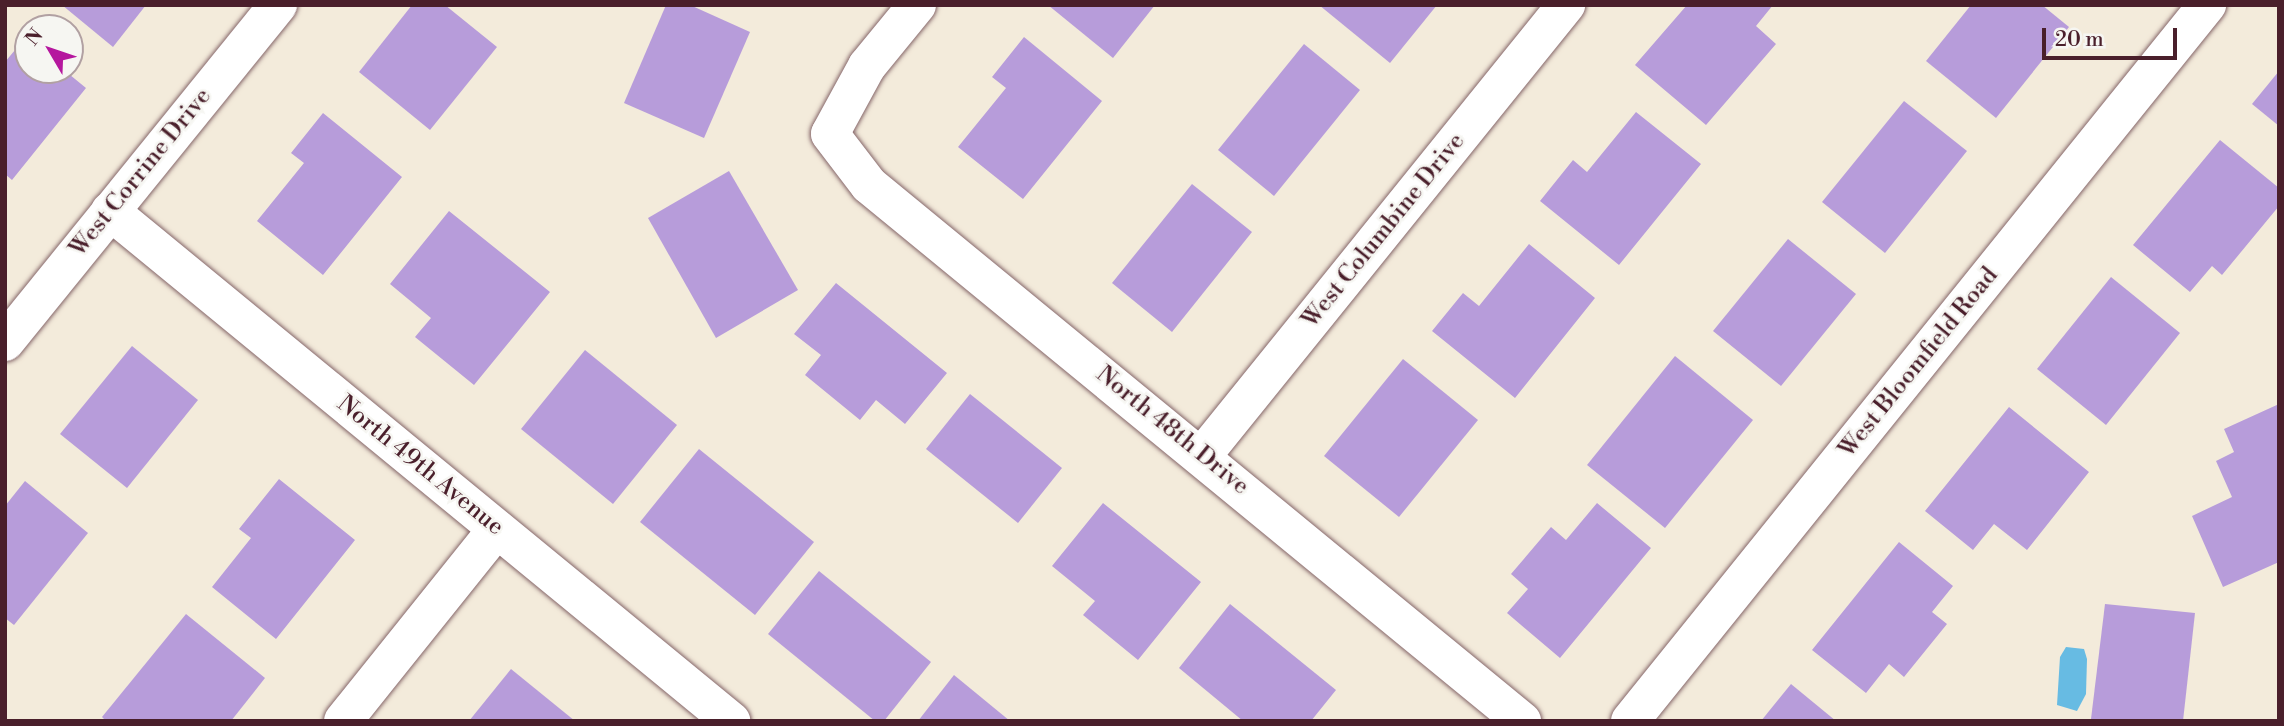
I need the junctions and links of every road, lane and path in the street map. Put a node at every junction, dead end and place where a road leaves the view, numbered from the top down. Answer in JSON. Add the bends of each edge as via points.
{"nodes":[{"id":1,"x":278,"y":5,"type":"edge"},
{"id":2,"x":917,"y":5,"type":"edge"},
{"id":3,"x":1566,"y":5,"type":"edge"},
{"id":4,"x":2207,"y":5,"type":"edge"},
{"id":5,"x":110,"y":211,"type":"junction"},
{"id":6,"x":5,"y":342,"type":"edge"},
{"id":7,"x":1202,"y":456,"type":"junction"},
{"id":8,"x":497,"y":529,"type":"junction"},
{"id":9,"x":342,"y":721,"type":"edge"},
{"id":10,"x":731,"y":721,"type":"edge"},
{"id":11,"x":1522,"y":721,"type":"edge"},
{"id":12,"x":1630,"y":721,"type":"edge"}],
"edges":[{"from":1,"to":5,"type":"street","name":"West Corrine Drive"},
{"from":2,"to":7,"type":"street","name":"North 48th Drive","via":[[867,66],[830,134],[869,185]]},
{"from":3,"to":7,"type":"street","name":"West Columbine Drive"},
{"from":4,"to":12,"type":"street","name":"West Bloomfield Road"},
{"from":5,"to":6,"type":"street","name":"West Corrine Drive"},
{"from":5,"to":8,"type":"street","name":"North 49th Avenue"},
{"from":7,"to":11,"type":"street","name":"North 48th Drive"},
{"from":8,"to":9,"type":"street"},
{"from":8,"to":10,"type":"street","name":"North 49th Avenue"}]}
